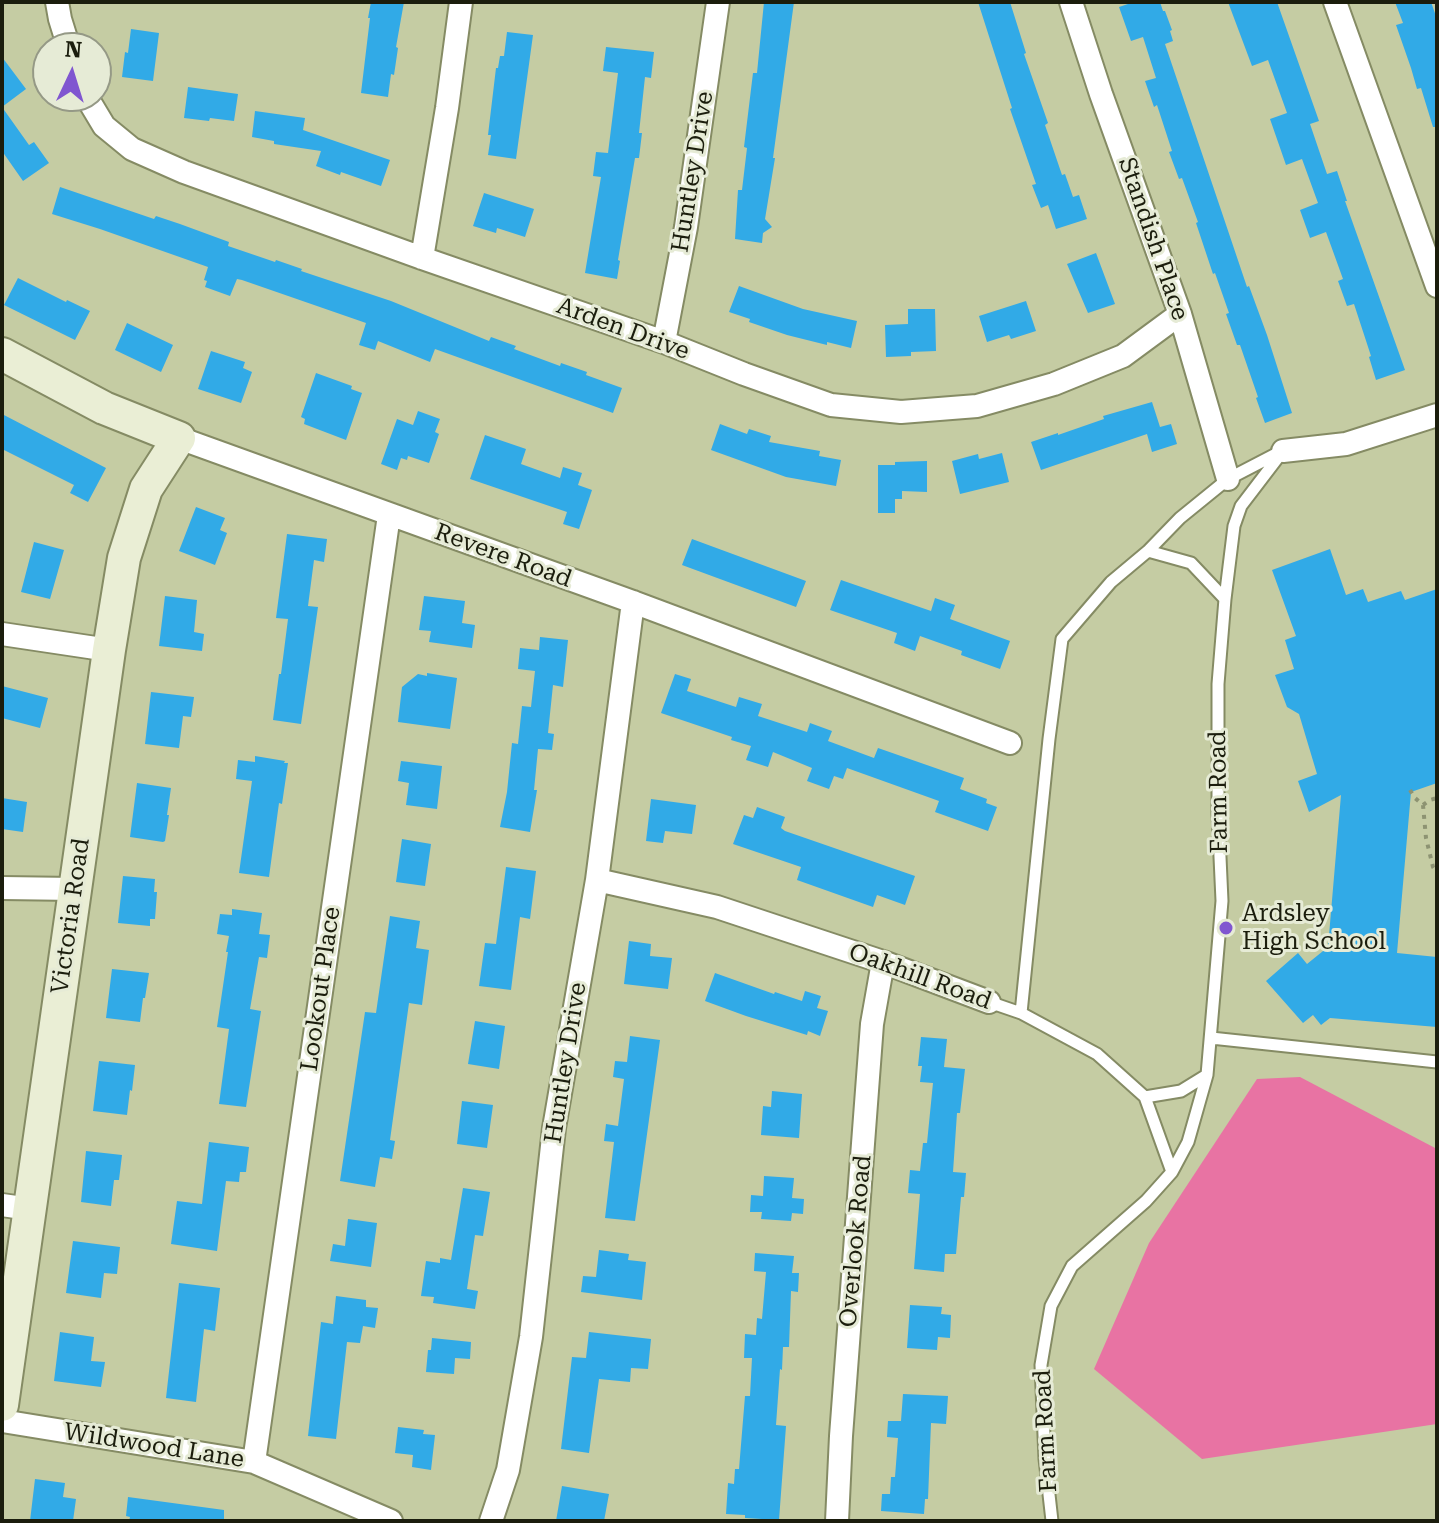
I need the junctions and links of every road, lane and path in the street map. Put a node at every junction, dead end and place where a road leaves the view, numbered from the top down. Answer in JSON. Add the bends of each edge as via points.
{"nodes":[{"id":1,"x":57,"y":2,"type":"edge"},
{"id":2,"x":461,"y":2,"type":"edge"},
{"id":3,"x":718,"y":2,"type":"edge"},
{"id":4,"x":1071,"y":2,"type":"edge"},
{"id":5,"x":1335,"y":2,"type":"edge"},
{"id":6,"x":64,"y":32,"type":"edge"},
{"id":7,"x":96,"y":112,"type":"edge"},
{"id":8,"x":422,"y":258,"type":"junction"},
{"id":9,"x":1437,"y":286,"type":"edge"},
{"id":10,"x":1180,"y":314,"type":"junction"},
{"id":11,"x":664,"y":342,"type":"junction"},
{"id":12,"x":2,"y":354,"type":"edge"},
{"id":13,"x":1437,"y":415,"type":"edge"},
{"id":14,"x":179,"y":438,"type":"junction"},
{"id":15,"x":1283,"y":451,"type":"junction"},
{"id":16,"x":1228,"y":479,"type":"junction"},
{"id":17,"x":389,"y":515,"type":"junction"},
{"id":18,"x":1148,"y":551,"type":"junction"},
{"id":19,"x":1225,"y":599,"type":"junction"},
{"id":20,"x":633,"y":602,"type":"junction"},
{"id":21,"x":2,"y":634,"type":"edge"},
{"id":22,"x":109,"y":650,"type":"junction"},
{"id":23,"x":1010,"y":743,"type":"dead end"},
{"id":24,"x":1410,"y":790,"type":"dead end"},
{"id":25,"x":1437,"y":798,"type":"edge"},
{"id":26,"x":1423,"y":805,"type":"junction"},
{"id":27,"x":1437,"y":873,"type":"edge"},
{"id":28,"x":597,"y":880,"type":"junction"},
{"id":29,"x":2,"y":888,"type":"edge"},
{"id":30,"x":75,"y":889,"type":"junction"},
{"id":31,"x":883,"y":962,"type":"junction"},
{"id":32,"x":989,"y":1002,"type":"joint"},
{"id":33,"x":1021,"y":1013,"type":"junction"},
{"id":34,"x":1211,"y":1038,"type":"junction"},
{"id":35,"x":1437,"y":1062,"type":"edge"},
{"id":36,"x":1207,"y":1075,"type":"junction"},
{"id":37,"x":1145,"y":1097,"type":"junction"},
{"id":38,"x":1172,"y":1172,"type":"junction"},
{"id":39,"x":16,"y":1207,"type":"edge"},
{"id":40,"x":2,"y":1405,"type":"edge"},
{"id":41,"x":2,"y":1421,"type":"edge"},
{"id":42,"x":254,"y":1462,"type":"junction"},
{"id":43,"x":391,"y":1521,"type":"edge"},
{"id":44,"x":491,"y":1521,"type":"edge"},
{"id":45,"x":837,"y":1521,"type":"edge"},
{"id":46,"x":1052,"y":1521,"type":"edge"}],
"edges":[{"from":1,"to":6,"type":"street"},
{"from":2,"to":8,"type":"street"},
{"from":3,"to":11,"type":"street","name":"Huntley Drive"},
{"from":4,"to":10,"type":"street","name":"Standish Place"},
{"from":5,"to":9,"type":"street"},
{"from":7,"to":8,"type":"street","name":"Arden Drive","via":[[132,149]]},
{"from":8,"to":11,"type":"street","name":"Arden Drive"},
{"from":10,"to":11,"type":"street","name":"Arden Drive","via":[[1123,356],[1054,384],[977,406],[901,412],[831,405]]},
{"from":10,"to":16,"type":"street","name":"Standish Place"},
{"from":12,"to":14,"type":"street","name":"Revere Road","via":[[104,408]]},
{"from":13,"to":15,"type":"street","via":[[1346,444]]},
{"from":14,"to":17,"type":"street","name":"Revere Road"},
{"from":14,"to":22,"type":"street","name":"Victoria Road","via":[[146,489],[124,558]]},
{"from":15,"to":16,"type":"lane"},
{"from":15,"to":19,"type":"lane","name":"Farm Road","via":[[1241,506]]},
{"from":16,"to":18,"type":"lane"},
{"from":17,"to":20,"type":"street","name":"Revere Road"},
{"from":17,"to":42,"type":"street","name":"Lookout Place"},
{"from":18,"to":19,"type":"lane","via":[[1191,563]]},
{"from":18,"to":33,"type":"lane","via":[[1111,582],[1062,639]]},
{"from":19,"to":34,"type":"lane","name":"Farm Road","via":[[1218,684],[1222,901]]},
{"from":20,"to":23,"type":"street","name":"Revere Road"},
{"from":20,"to":28,"type":"street","name":"Huntley Drive"},
{"from":21,"to":22,"type":"street"},
{"from":22,"to":30,"type":"street","name":"Victoria Road"},
{"from":24,"to":26,"type":"path"},
{"from":25,"to":26,"type":"path"},
{"from":26,"to":27,"type":"path"},
{"from":28,"to":31,"type":"street","name":"Oakhill Road","via":[[717,907]]},
{"from":28,"to":44,"type":"street","name":"Huntley Drive","via":[[554,1128],[531,1337],[508,1470]]},
{"from":29,"to":30,"type":"street"},
{"from":30,"to":39,"type":"street","name":"Victoria Road"},
{"from":31,"to":32,"type":"street","name":"Oakhill Road"},
{"from":31,"to":45,"type":"street","name":"Overlook Road","via":[[872,1024]]},
{"from":32,"to":33,"type":"lane","name":"Oakhill Road"},
{"from":33,"to":37,"type":"lane","name":"Oakhill Road","via":[[1097,1054]]},
{"from":34,"to":35,"type":"lane"},
{"from":34,"to":36,"type":"lane","name":"Farm Road"},
{"from":36,"to":37,"type":"lane","via":[[1181,1091]]},
{"from":36,"to":38,"type":"lane","name":"Farm Road","via":[[1188,1142]]},
{"from":37,"to":38,"type":"lane","name":"Oakhill Road"},
{"from":38,"to":46,"type":"lane","name":"Farm Road","via":[[1072,1266],[1051,1306],[1041,1365]]},
{"from":39,"to":40,"type":"street","name":"Victoria Road"},
{"from":41,"to":42,"type":"street","name":"Wildwood Lane"},
{"from":42,"to":43,"type":"street","name":"Wildwood Lane"}]}
